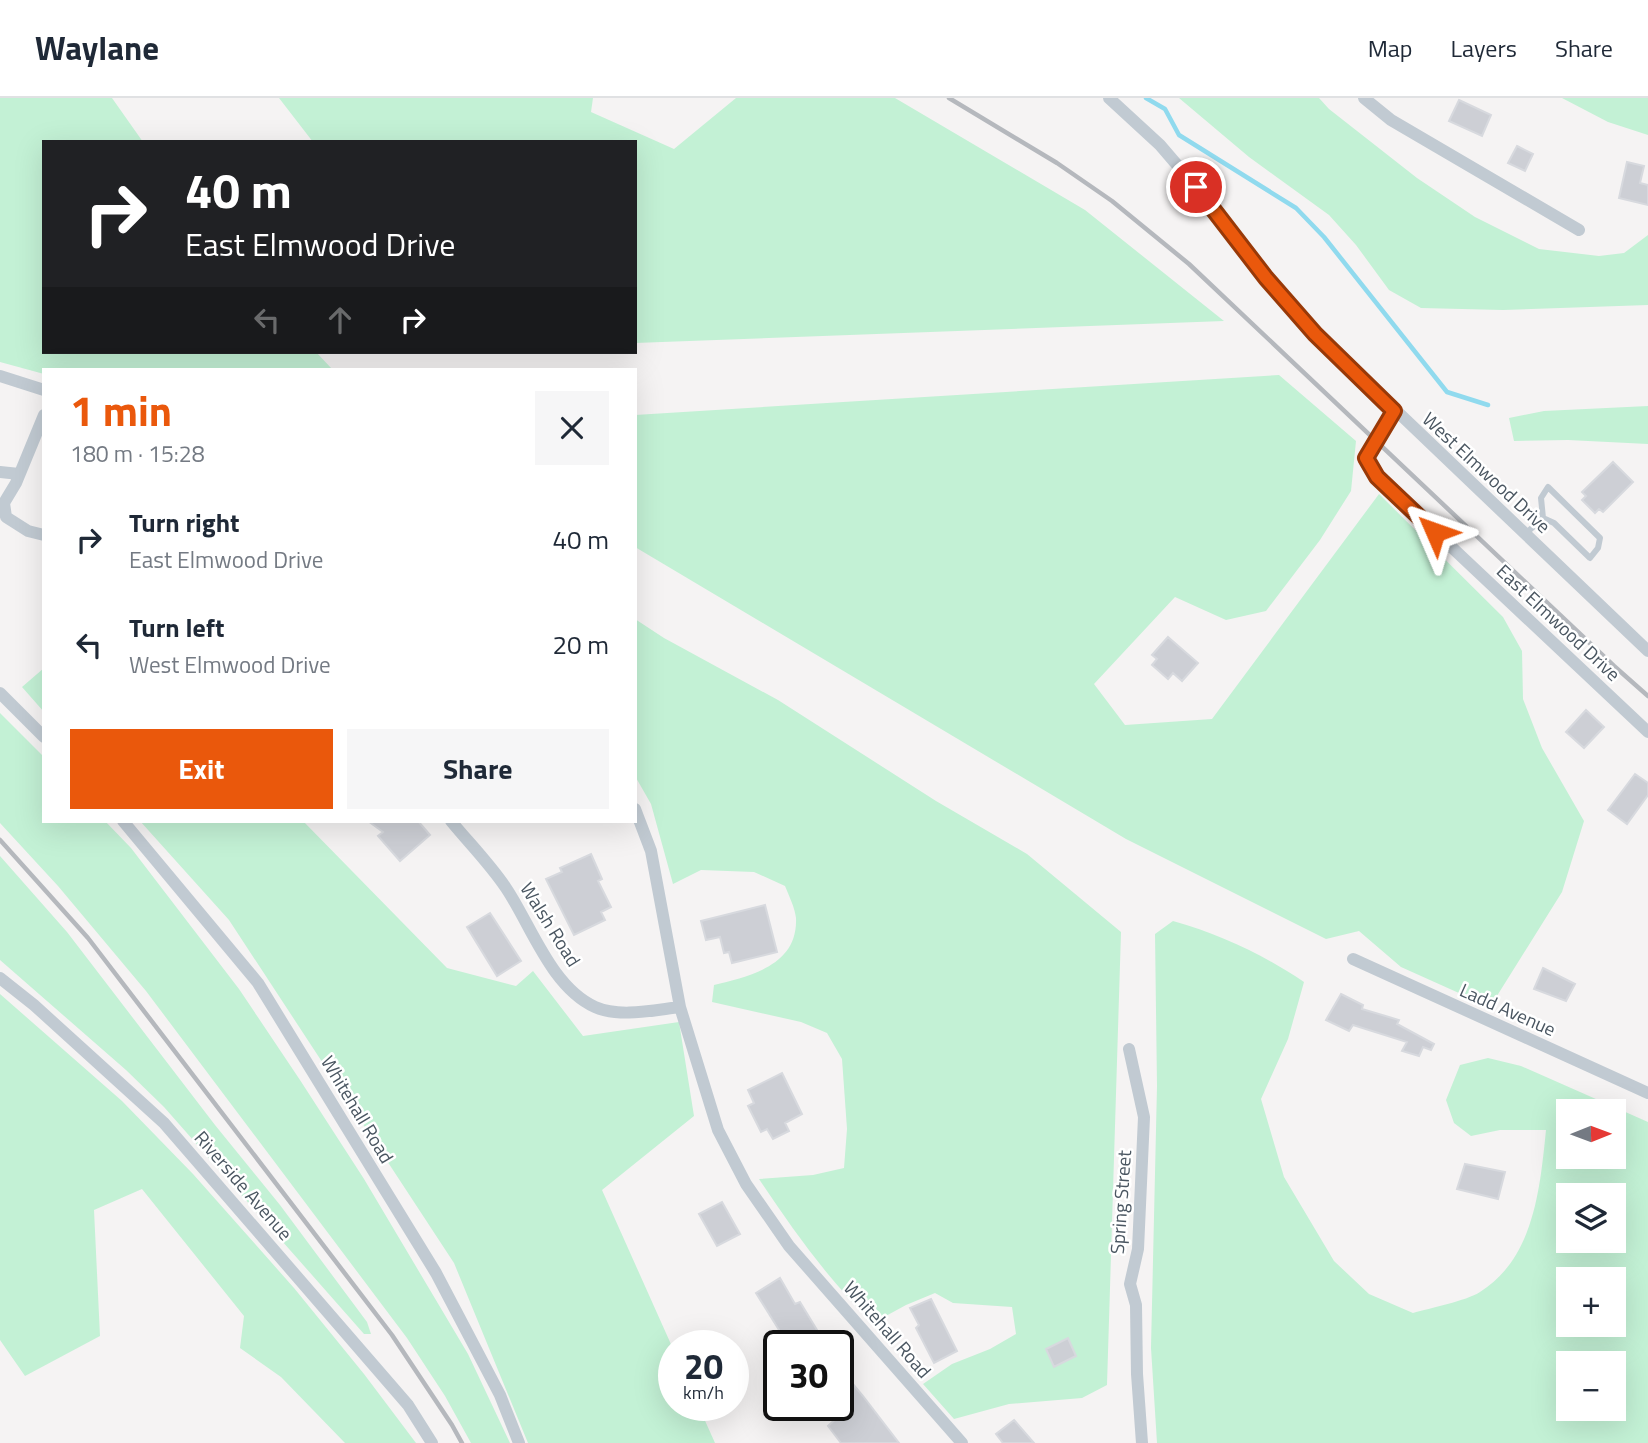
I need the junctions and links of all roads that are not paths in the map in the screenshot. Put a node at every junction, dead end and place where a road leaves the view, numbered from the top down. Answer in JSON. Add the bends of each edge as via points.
{"nodes":[{"id":1,"x":1109,"y":98,"type":"edge"},
{"id":2,"x":1364,"y":98,"type":"edge"},
{"id":3,"x":1579,"y":230,"type":"dead end"},
{"id":4,"x":0,"y":376,"type":"edge"},
{"id":5,"x":42,"y":389,"type":"edge"},
{"id":6,"x":1394,"y":411,"type":"junction"},
{"id":7,"x":42,"y":420,"type":"edge"},
{"id":8,"x":0,"y":472,"type":"edge"},
{"id":9,"x":19,"y":474,"type":"junction"},
{"id":10,"x":1543,"y":518,"type":"junction"},
{"id":11,"x":42,"y":534,"type":"edge"},
{"id":12,"x":1525,"y":534,"type":"junction"},
{"id":13,"x":1648,"y":651,"type":"edge"},
{"id":14,"x":0,"y":694,"type":"edge"},
{"id":15,"x":1648,"y":732,"type":"edge"},
{"id":16,"x":42,"y":735,"type":"edge"},
{"id":17,"x":637,"y":814,"type":"edge"},
{"id":18,"x":124,"y":823,"type":"edge"},
{"id":19,"x":453,"y":823,"type":"edge"},
{"id":20,"x":1353,"y":959,"type":"dead end"},
{"id":21,"x":0,"y":978,"type":"edge"},
{"id":22,"x":680,"y":1007,"type":"junction"},
{"id":23,"x":1129,"y":1049,"type":"dead end"},
{"id":24,"x":1648,"y":1093,"type":"edge"},
{"id":25,"x":432,"y":1443,"type":"edge"},
{"id":26,"x":519,"y":1443,"type":"edge"},
{"id":27,"x":962,"y":1443,"type":"edge"},
{"id":28,"x":1142,"y":1443,"type":"edge"}],
"edges":[{"from":1,"to":6,"type":"street","name":"West Elmwood Drive","via":[[1160,145],[1315,334]]},
{"from":2,"to":3,"type":"street","via":[[1391,120]]},
{"from":4,"to":5,"type":"street"},
{"from":6,"to":12,"type":"street","name":"West Elmwood Drive"},
{"from":6,"to":15,"type":"street","name":"East Elmwood Drive","via":[[1366,458],[1375,475]]},
{"from":7,"to":9,"type":"street"},
{"from":8,"to":9,"type":"street"},
{"from":9,"to":11,"type":"street","via":[[4,503],[6,517]]},
{"from":10,"to":10,"type":"lane","via":[[1541,498],[1548,487],[1600,538],[1598,548],[1590,558]]},
{"from":10,"to":12,"type":"lane"},
{"from":12,"to":13,"type":"street","name":"West Elmwood Drive"},
{"from":14,"to":16,"type":"street"},
{"from":17,"to":22,"type":"street","name":"Whitehall Road","via":[[651,851]]},
{"from":18,"to":26,"type":"street","name":"Whitehall Road","via":[[258,983],[436,1273],[500,1395]]},
{"from":19,"to":22,"type":"street","name":"Walsh Road","via":[[505,886],[551,966],[573,994],[596,1008],[626,1013]]},
{"from":20,"to":24,"type":"street","name":"Ladd Avenue"},
{"from":21,"to":25,"type":"street","name":"Riverside Avenue","via":[[164,1123],[408,1405]]},
{"from":22,"to":27,"type":"street","name":"Whitehall Road","via":[[718,1130],[746,1184],[789,1246]]},
{"from":23,"to":28,"type":"street","name":"Spring Street","via":[[1144,1117],[1138,1250],[1130,1284],[1136,1305]]}]}
